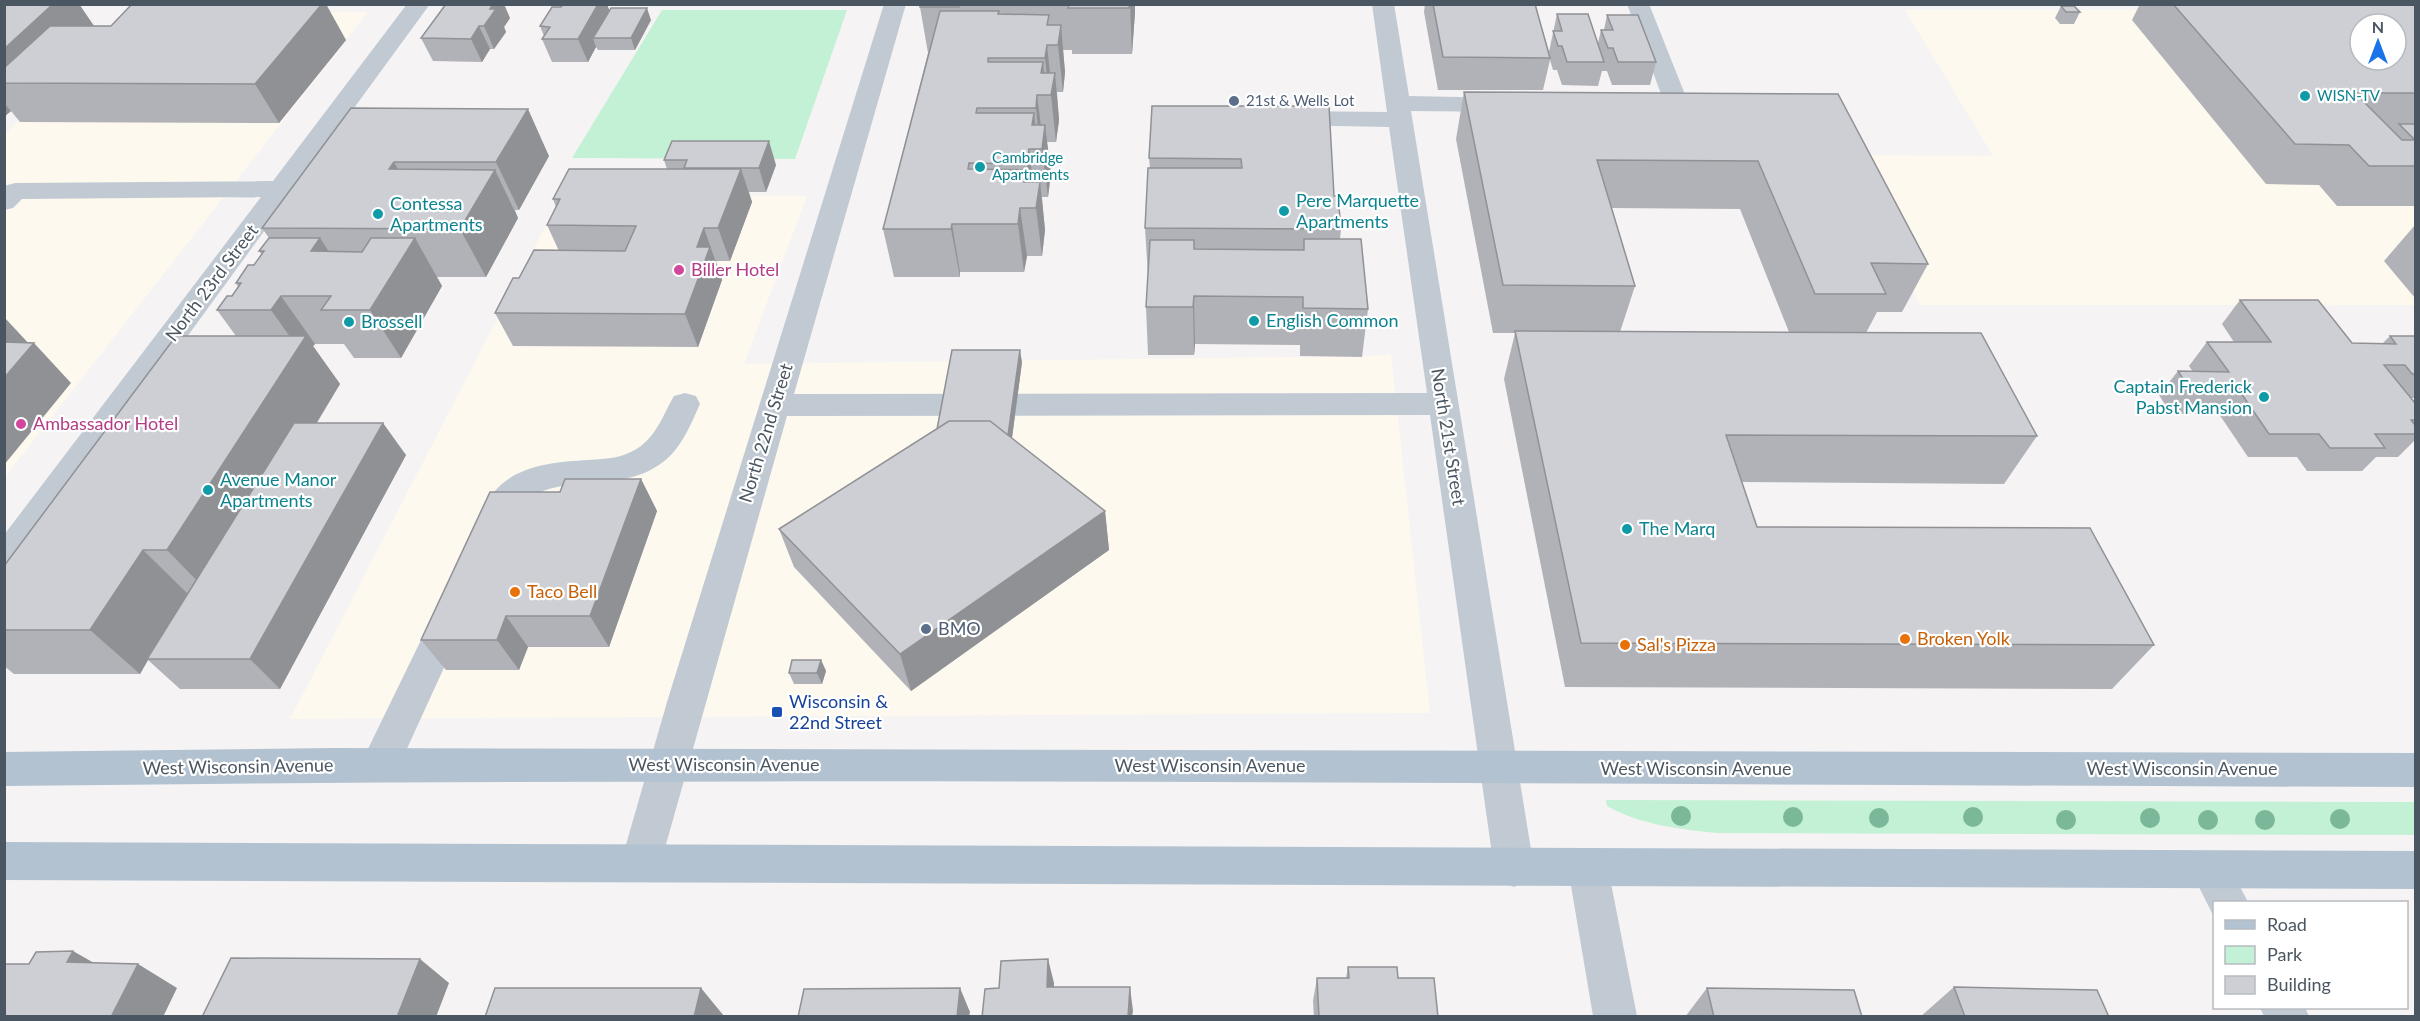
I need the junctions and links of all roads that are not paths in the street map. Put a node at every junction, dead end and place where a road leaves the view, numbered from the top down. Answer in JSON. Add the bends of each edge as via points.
{"nodes":[{"id":1,"x":420,"y":4,"type":"edge"},
{"id":2,"x":895,"y":4,"type":"edge"},
{"id":3,"x":1383,"y":4,"type":"edge"},
{"id":4,"x":1638,"y":4,"type":"edge"},
{"id":5,"x":1526,"y":105,"type":"edge"},
{"id":6,"x":1631,"y":106,"type":"edge"},
{"id":7,"x":1399,"y":112,"type":"junction"},
{"id":8,"x":1260,"y":118,"type":"edge"},
{"id":9,"x":282,"y":189,"type":"junction"},
{"id":10,"x":4,"y":202,"type":"edge"},
{"id":11,"x":686,"y":404,"type":"dead end"},
{"id":12,"x":1443,"y":404,"type":"junction"},
{"id":13,"x":775,"y":405,"type":"junction"},
{"id":14,"x":4,"y":561,"type":"edge"},
{"id":15,"x":380,"y":765,"type":"junction"},
{"id":16,"x":668,"y":765,"type":"junction"},
{"id":17,"x":1499,"y":768,"type":"junction"},
{"id":18,"x":4,"y":770,"type":"edge"},
{"id":19,"x":2415,"y":770,"type":"edge"},
{"id":20,"x":4,"y":861,"type":"edge"},
{"id":21,"x":641,"y":862,"type":"junction"},
{"id":22,"x":1514,"y":868,"type":"junction"},
{"id":23,"x":1588,"y":868,"type":"junction"},
{"id":24,"x":2415,"y":870,"type":"edge"},
{"id":25,"x":2219,"y":887,"type":"edge"},
{"id":26,"x":1615,"y":1017,"type":"edge"}],
"edges":[{"from":1,"to":9,"type":"street","name":"North 23rd Street"},
{"from":2,"to":13,"type":"street","name":"North 22nd Street"},
{"from":3,"to":7,"type":"street","name":"North 21st Street"},
{"from":4,"to":6,"type":"street","via":[[1678,107]]},
{"from":5,"to":7,"type":"street"},
{"from":7,"to":8,"type":"street"},
{"from":7,"to":12,"type":"street","name":"North 21st Street"},
{"from":9,"to":10,"type":"street","via":[[15,191]]},
{"from":9,"to":14,"type":"street","name":"North 23rd Street"},
{"from":11,"to":15,"type":"street","via":[[667,438],[651,454],[627,468],[561,472],[528,482],[506,500]]},
{"from":12,"to":13,"type":"street"},
{"from":12,"to":17,"type":"street","name":"North 21st Street"},
{"from":13,"to":16,"type":"street","name":"North 22nd Street"},
{"from":15,"to":16,"type":"main road","name":"West Wisconsin Avenue"},
{"from":15,"to":18,"type":"main road","name":"West Wisconsin Avenue"},
{"from":16,"to":17,"type":"main road","name":"West Wisconsin Avenue"},
{"from":16,"to":21,"type":"street","name":"North 22nd Street"},
{"from":17,"to":19,"type":"main road","name":"West Wisconsin Avenue"},
{"from":17,"to":22,"type":"street","name":"North 21st Street"},
{"from":20,"to":21,"type":"main road"},
{"from":21,"to":22,"type":"main road"},
{"from":22,"to":23,"type":"main road"},
{"from":23,"to":25,"type":"main road"},
{"from":23,"to":26,"type":"street"},
{"from":24,"to":25,"type":"main road"}]}
